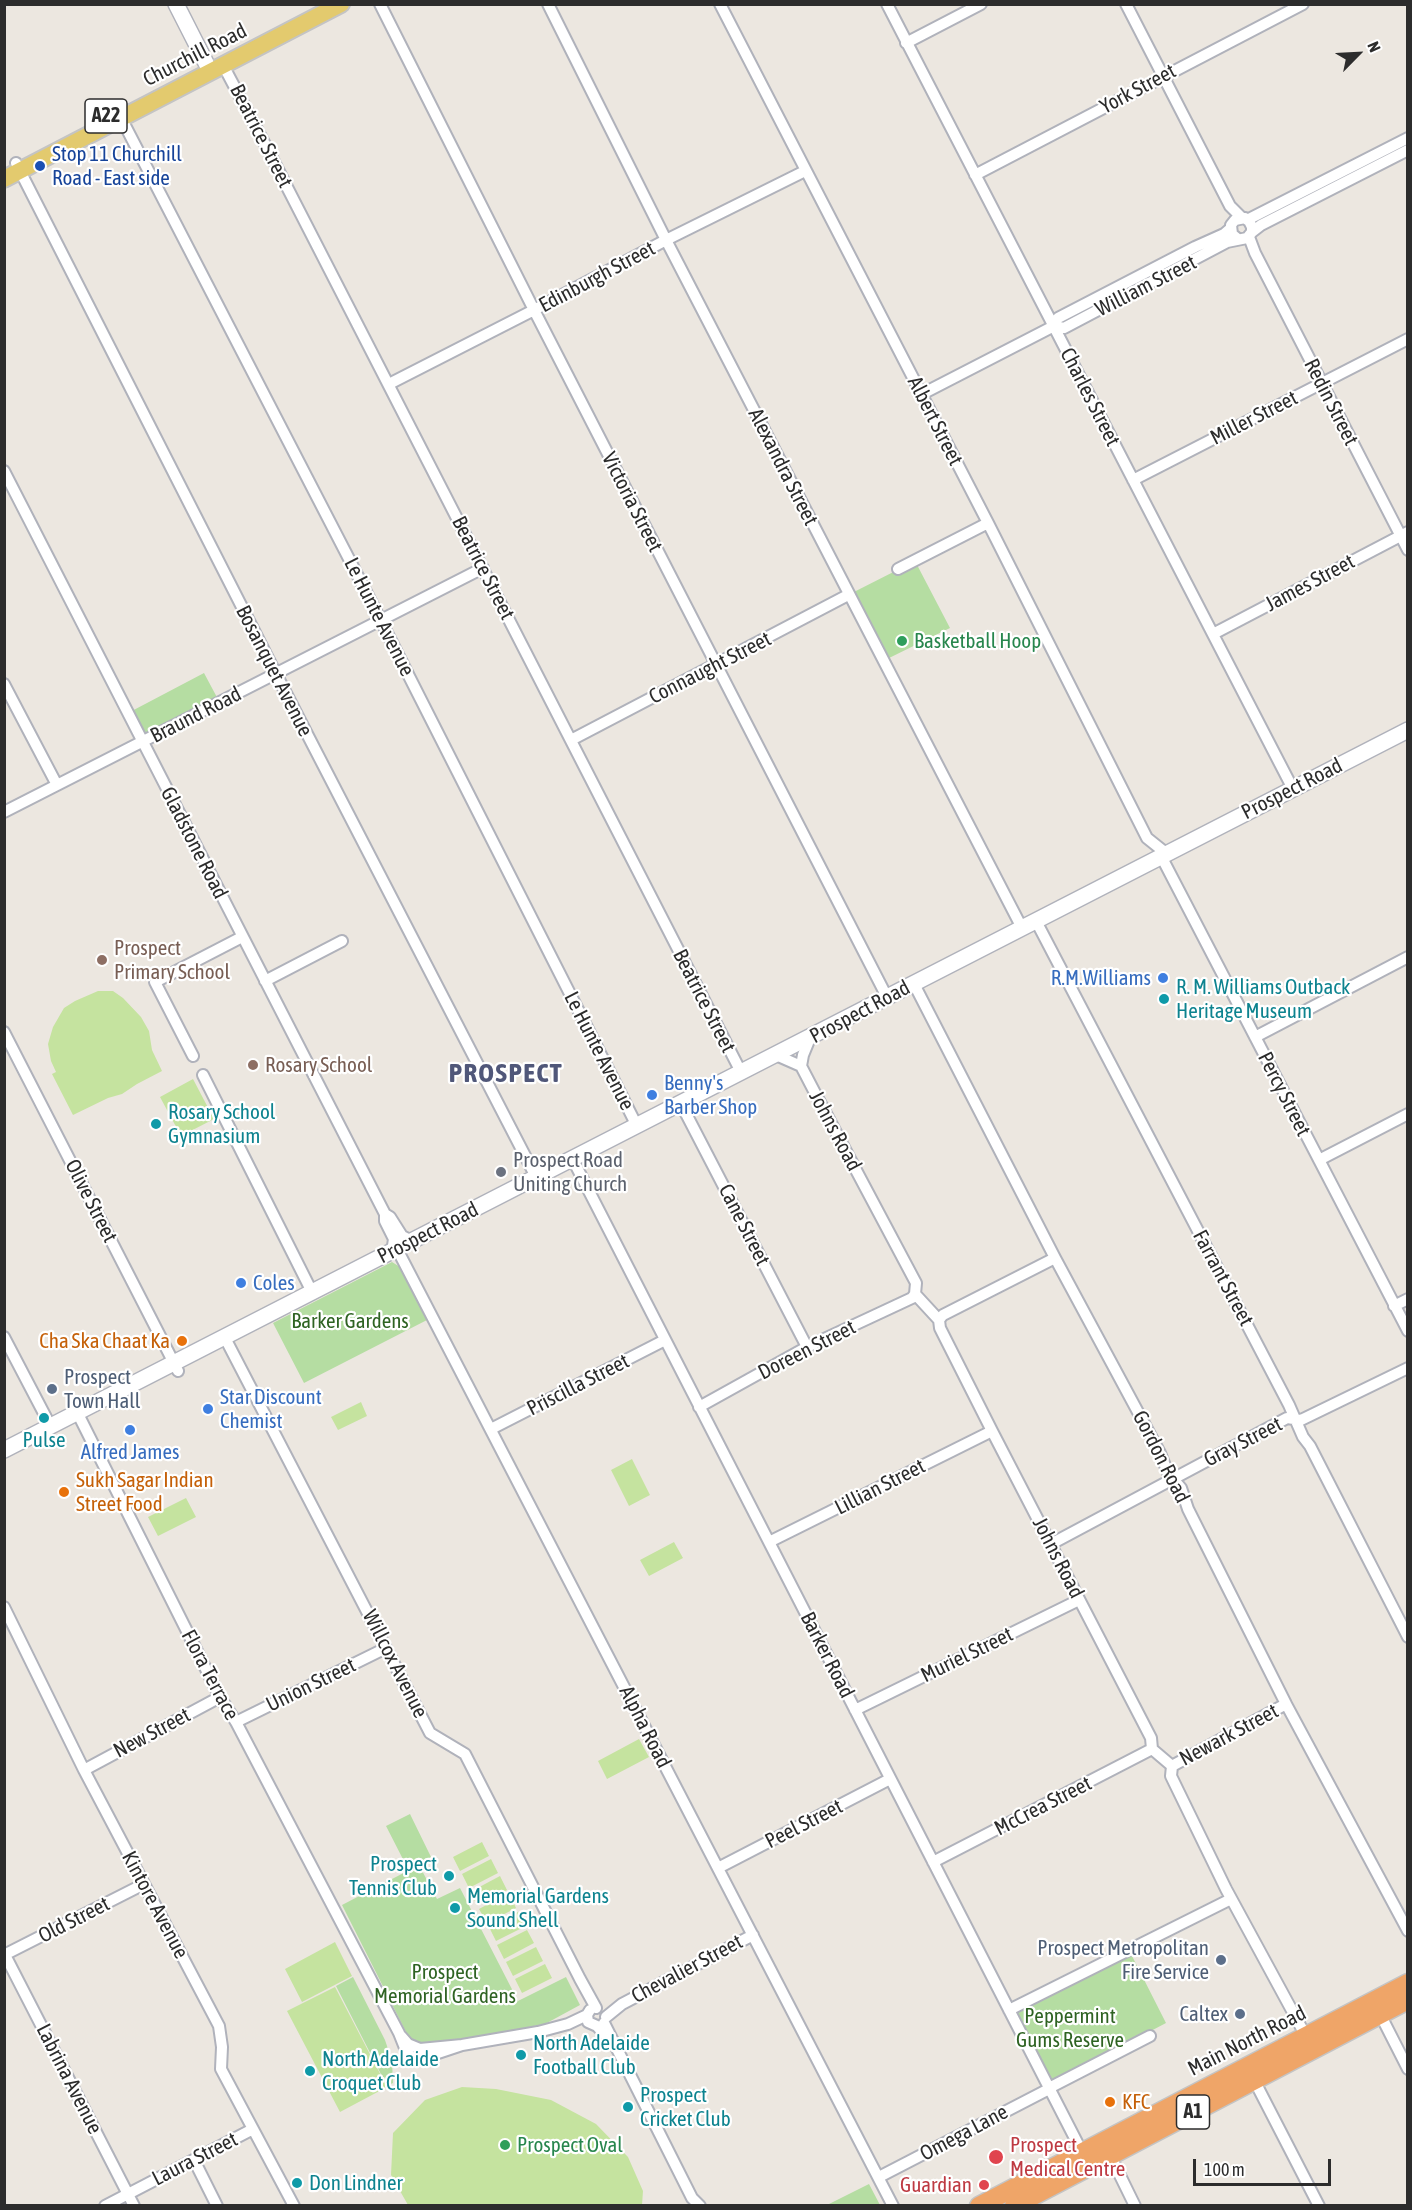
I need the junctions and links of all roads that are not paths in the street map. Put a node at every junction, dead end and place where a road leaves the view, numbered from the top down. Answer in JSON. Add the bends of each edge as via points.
{"nodes":[{"id":1,"x":176,"y":4,"type":"edge"},
{"id":2,"x":320,"y":4,"type":"edge"},
{"id":3,"x":341,"y":4,"type":"edge"},
{"id":4,"x":380,"y":4,"type":"edge"},
{"id":5,"x":548,"y":4,"type":"edge"},
{"id":6,"x":720,"y":4,"type":"edge"},
{"id":7,"x":886,"y":4,"type":"edge"},
{"id":8,"x":981,"y":4,"type":"edge"},
{"id":9,"x":1126,"y":4,"type":"edge"},
{"id":10,"x":1303,"y":4,"type":"edge"},
{"id":11,"x":906,"y":43,"type":"junction"},
{"id":12,"x":211,"y":68,"type":"junction"},
{"id":13,"x":1163,"y":75,"type":"junction"},
{"id":14,"x":119,"y":114,"type":"junction"},
{"id":15,"x":1407,"y":138,"type":"edge"},
{"id":16,"x":1407,"y":150,"type":"edge"},
{"id":17,"x":10,"y":170,"type":"edge"},
{"id":18,"x":805,"y":171,"type":"junction"},
{"id":19,"x":975,"y":175,"type":"junction"},
{"id":20,"x":1238,"y":222,"type":"junction"},
{"id":21,"x":1245,"y":237,"type":"junction"},
{"id":22,"x":666,"y":240,"type":"junction"},
{"id":23,"x":534,"y":310,"type":"junction"},
{"id":24,"x":1054,"y":326,"type":"junction"},
{"id":25,"x":1407,"y":339,"type":"edge"},
{"id":26,"x":1322,"y":383,"type":"junction"},
{"id":27,"x":388,"y":384,"type":"junction"},
{"id":28,"x":922,"y":394,"type":"junction"},
{"id":29,"x":4,"y":471,"type":"edge"},
{"id":30,"x":1133,"y":480,"type":"junction"},
{"id":31,"x":988,"y":523,"type":"junction"},
{"id":32,"x":1404,"y":534,"type":"edge"},
{"id":33,"x":1407,"y":550,"type":"edge"},
{"id":34,"x":483,"y":568,"type":"junction"},
{"id":35,"x":898,"y":569,"type":"dead end"},
{"id":36,"x":848,"y":595,"type":"junction"},
{"id":37,"x":381,"y":621,"type":"junction"},
{"id":38,"x":1213,"y":634,"type":"junction"},
{"id":39,"x":716,"y":665,"type":"junction"},
{"id":40,"x":276,"y":674,"type":"junction"},
{"id":41,"x":4,"y":684,"type":"edge"},
{"id":42,"x":1407,"y":730,"type":"edge"},
{"id":43,"x":571,"y":740,"type":"junction"},
{"id":44,"x":143,"y":742,"type":"junction"},
{"id":45,"x":57,"y":786,"type":"junction"},
{"id":46,"x":1293,"y":789,"type":"junction"},
{"id":47,"x":4,"y":812,"type":"edge"},
{"id":48,"x":1147,"y":838,"type":"junction"},
{"id":49,"x":1159,"y":857,"type":"junction"},
{"id":50,"x":1029,"y":924,"type":"junction"},
{"id":51,"x":242,"y":938,"type":"junction"},
{"id":52,"x":342,"y":941,"type":"dead end"},
{"id":53,"x":1407,"y":957,"type":"edge"},
{"id":54,"x":265,"y":981,"type":"junction"},
{"id":55,"x":914,"y":984,"type":"junction"},
{"id":56,"x":887,"y":997,"type":"junction"},
{"id":57,"x":4,"y":1032,"type":"edge"},
{"id":58,"x":1255,"y":1037,"type":"junction"},
{"id":59,"x":810,"y":1038,"type":"junction"},
{"id":60,"x":193,"y":1056,"type":"dead end"},
{"id":61,"x":776,"y":1056,"type":"junction"},
{"id":62,"x":801,"y":1066,"type":"junction"},
{"id":63,"x":741,"y":1072,"type":"junction"},
{"id":64,"x":203,"y":1075,"type":"dead end"},
{"id":65,"x":681,"y":1104,"type":"junction"},
{"id":66,"x":1407,"y":1114,"type":"edge"},
{"id":67,"x":637,"y":1126,"type":"junction"},
{"id":68,"x":572,"y":1158,"type":"junction"},
{"id":69,"x":1319,"y":1160,"type":"junction"},
{"id":70,"x":536,"y":1178,"type":"junction"},
{"id":71,"x":385,"y":1214,"type":"junction"},
{"id":72,"x":412,"y":1241,"type":"junction"},
{"id":73,"x":395,"y":1250,"type":"junction"},
{"id":74,"x":1055,"y":1258,"type":"junction"},
{"id":75,"x":312,"y":1292,"type":"junction"},
{"id":76,"x":915,"y":1294,"type":"junction"},
{"id":77,"x":1407,"y":1299,"type":"edge"},
{"id":78,"x":1394,"y":1306,"type":"junction"},
{"id":79,"x":939,"y":1320,"type":"junction"},
{"id":80,"x":1407,"y":1331,"type":"edge"},
{"id":81,"x":4,"y":1337,"type":"edge"},
{"id":82,"x":226,"y":1340,"type":"junction"},
{"id":83,"x":665,"y":1340,"type":"junction"},
{"id":84,"x":807,"y":1347,"type":"junction"},
{"id":85,"x":175,"y":1366,"type":"junction"},
{"id":86,"x":1407,"y":1368,"type":"edge"},
{"id":87,"x":699,"y":1407,"type":"junction"},
{"id":88,"x":79,"y":1416,"type":"junction"},
{"id":89,"x":1294,"y":1419,"type":"junction"},
{"id":90,"x":50,"y":1425,"type":"junction"},
{"id":91,"x":491,"y":1429,"type":"junction"},
{"id":92,"x":992,"y":1431,"type":"junction"},
{"id":93,"x":4,"y":1450,"type":"edge"},
{"id":94,"x":4,"y":1460,"type":"edge"},
{"id":95,"x":1173,"y":1478,"type":"junction"},
{"id":96,"x":769,"y":1542,"type":"junction"},
{"id":97,"x":1051,"y":1544,"type":"junction"},
{"id":98,"x":1079,"y":1600,"type":"junction"},
{"id":99,"x":4,"y":1607,"type":"edge"},
{"id":100,"x":1407,"y":1637,"type":"edge"},
{"id":101,"x":386,"y":1648,"type":"junction"},
{"id":102,"x":220,"y":1697,"type":"junction"},
{"id":103,"x":1286,"y":1704,"type":"junction"},
{"id":104,"x":855,"y":1710,"type":"junction"},
{"id":105,"x":236,"y":1722,"type":"junction"},
{"id":106,"x":1152,"y":1749,"type":"junction"},
{"id":107,"x":1172,"y":1766,"type":"junction"},
{"id":108,"x":84,"y":1770,"type":"junction"},
{"id":109,"x":890,"y":1779,"type":"junction"},
{"id":110,"x":933,"y":1862,"type":"junction"},
{"id":111,"x":718,"y":1868,"type":"junction"},
{"id":112,"x":144,"y":1884,"type":"junction"},
{"id":113,"x":1231,"y":1899,"type":"junction"},
{"id":114,"x":1407,"y":1931,"type":"edge"},
{"id":115,"x":753,"y":1935,"type":"junction"},
{"id":116,"x":5,"y":1954,"type":"edge"},
{"id":117,"x":1407,"y":1983,"type":"edge"},
{"id":118,"x":1407,"y":2000,"type":"edge"},
{"id":119,"x":1009,"y":2010,"type":"junction"},
{"id":120,"x":1380,"y":2014,"type":"junction"},
{"id":121,"x":597,"y":2017,"type":"junction"},
{"id":122,"x":399,"y":2034,"type":"joint"},
{"id":123,"x":1150,"y":2036,"type":"dead end"},
{"id":124,"x":1309,"y":2042,"type":"junction"},
{"id":125,"x":1407,"y":2069,"type":"edge"},
{"id":126,"x":1250,"y":2073,"type":"junction"},
{"id":127,"x":1049,"y":2088,"type":"junction"},
{"id":128,"x":253,"y":2129,"type":"junction"},
{"id":129,"x":1082,"y":2152,"type":"junction"},
{"id":130,"x":1110,"y":2155,"type":"junction"},
{"id":131,"x":194,"y":2160,"type":"junction"},
{"id":132,"x":879,"y":2177,"type":"junction"},
{"id":133,"x":128,"y":2194,"type":"junction"},
{"id":134,"x":105,"y":2205,"type":"edge"},
{"id":135,"x":134,"y":2205,"type":"edge"},
{"id":136,"x":217,"y":2205,"type":"edge"},
{"id":137,"x":294,"y":2205,"type":"edge"},
{"id":138,"x":700,"y":2205,"type":"edge"},
{"id":139,"x":893,"y":2205,"type":"edge"},
{"id":140,"x":979,"y":2205,"type":"edge"},
{"id":141,"x":1014,"y":2205,"type":"edge"},
{"id":142,"x":1135,"y":2205,"type":"edge"},
{"id":143,"x":1319,"y":2205,"type":"edge"}],
"edges":[{"from":1,"to":12,"type":"main road"},
{"from":2,"to":12,"type":"main road","name":"Churchill Road","number":"A22"},
{"from":3,"to":12,"type":"main road","name":"Churchill Road","number":"A22"},
{"from":4,"to":23,"type":"street","name":"Victoria Street"},
{"from":5,"to":22,"type":"street","name":"Alexandra Street"},
{"from":6,"to":18,"type":"street","name":"Albert Street"},
{"from":7,"to":11,"type":"street","name":"Charles Street"},
{"from":8,"to":11,"type":"street"},
{"from":9,"to":13,"type":"street"},
{"from":10,"to":13,"type":"street","name":"York Street"},
{"from":11,"to":19,"type":"street","name":"Charles Street"},
{"from":12,"to":14,"type":"main road","name":"Churchill Road","number":"A22"},
{"from":12,"to":27,"type":"street","name":"Beatrice Street"},
{"from":13,"to":19,"type":"street","name":"York Street"},
{"from":13,"to":20,"type":"street"},
{"from":14,"to":17,"type":"main road","name":"Churchill Road","number":"A22"},
{"from":14,"to":37,"type":"street","name":"Le Hunte Avenue"},
{"from":15,"to":20,"type":"street","name":"William Street"},
{"from":16,"to":21,"type":"street","name":"William Street","via":[[1261,225]]},
{"from":17,"to":40,"type":"street","name":"Bosanquet Avenue"},
{"from":18,"to":22,"type":"street","name":"Edinburgh Street"},
{"from":18,"to":28,"type":"street","name":"Albert Street"},
{"from":19,"to":24,"type":"street","name":"Charles Street"},
{"from":20,"to":21,"type":"street","via":[[1232,234]]},
{"from":20,"to":21,"type":"street","via":[[1252,225]]},
{"from":20,"to":24,"type":"street","name":"William Street","via":[[1224,234],[1058,318]]},
{"from":21,"to":24,"type":"street","name":"William Street","via":[[1227,242],[1064,328]]},
{"from":21,"to":26,"type":"street","name":"Redin Street"},
{"from":22,"to":23,"type":"street","name":"Edinburgh Street"},
{"from":22,"to":36,"type":"street","name":"Alexandra Street"},
{"from":23,"to":27,"type":"street","name":"Edinburgh Street"},
{"from":23,"to":39,"type":"street","name":"Victoria Street"},
{"from":24,"to":28,"type":"street","name":"William Street"},
{"from":24,"to":30,"type":"street","name":"Charles Street"},
{"from":25,"to":26,"type":"street","name":"Miller Street"},
{"from":26,"to":30,"type":"street","name":"Miller Street"},
{"from":26,"to":32,"type":"street","name":"Redin Street"},
{"from":27,"to":34,"type":"street","name":"Beatrice Street"},
{"from":28,"to":31,"type":"street","name":"Albert Street"},
{"from":29,"to":44,"type":"street","name":"Gladstone Road"},
{"from":30,"to":38,"type":"street","name":"Charles Street"},
{"from":31,"to":35,"type":"street"},
{"from":31,"to":48,"type":"street","name":"Albert Street"},
{"from":32,"to":33,"type":"street","name":"Redin Street"},
{"from":32,"to":38,"type":"street","name":"James Street"},
{"from":34,"to":37,"type":"street","name":"Braund Road"},
{"from":34,"to":43,"type":"street","name":"Beatrice Street"},
{"from":36,"to":39,"type":"street","name":"Connaught Street"},
{"from":36,"to":50,"type":"street","name":"Alexandra Street"},
{"from":37,"to":40,"type":"street","name":"Braund Road"},
{"from":37,"to":67,"type":"street","name":"Le Hunte Avenue"},
{"from":38,"to":46,"type":"street","name":"Charles Street"},
{"from":39,"to":43,"type":"street","name":"Connaught Street"},
{"from":39,"to":56,"type":"street","name":"Victoria Street"},
{"from":40,"to":44,"type":"street","name":"Braund Road"},
{"from":40,"to":70,"type":"street","name":"Bosanquet Avenue"},
{"from":41,"to":45,"type":"street"},
{"from":42,"to":46,"type":"main road","name":"Prospect Road"},
{"from":43,"to":63,"type":"street","name":"Beatrice Street"},
{"from":44,"to":45,"type":"street","name":"Braund Road"},
{"from":44,"to":51,"type":"street","name":"Gladstone Road"},
{"from":45,"to":47,"type":"street","name":"Braund Road"},
{"from":46,"to":49,"type":"main road","name":"Prospect Road"},
{"from":48,"to":49,"type":"street","name":"Albert Street"},
{"from":48,"to":49,"type":"street","name":"Albert Street"},
{"from":49,"to":50,"type":"main road","name":"Prospect Road"},
{"from":49,"to":58,"type":"street","name":"Percy Street"},
{"from":50,"to":55,"type":"main road","name":"Prospect Road"},
{"from":50,"to":89,"type":"street","name":"Farrant Street"},
{"from":51,"to":54,"type":"street","name":"Gladstone Road"},
{"from":51,"to":60,"type":"street","via":[[155,982]]},
{"from":52,"to":54,"type":"street"},
{"from":53,"to":58,"type":"street"},
{"from":54,"to":71,"type":"street","name":"Gladstone Road"},
{"from":55,"to":56,"type":"main road","name":"Prospect Road"},
{"from":55,"to":74,"type":"street","name":"Gordon Road"},
{"from":56,"to":59,"type":"main road","name":"Prospect Road"},
{"from":57,"to":85,"type":"street","name":"Olive Street"},
{"from":58,"to":69,"type":"street","name":"Percy Street"},
{"from":59,"to":61,"type":"main road","name":"Prospect Road"},
{"from":59,"to":62,"type":"street","name":"Johns Road"},
{"from":61,"to":62,"type":"street","name":"Johns Road"},
{"from":61,"to":63,"type":"main road","name":"Prospect Road"},
{"from":62,"to":76,"type":"street","name":"Johns Road","via":[[916,1283]]},
{"from":63,"to":65,"type":"main road","name":"Prospect Road"},
{"from":64,"to":75,"type":"street"},
{"from":65,"to":67,"type":"main road","name":"Prospect Road"},
{"from":65,"to":84,"type":"street","name":"Cane Street"},
{"from":66,"to":69,"type":"street"},
{"from":67,"to":68,"type":"main road","name":"Prospect Road"},
{"from":68,"to":70,"type":"main road","name":"Prospect Road"},
{"from":68,"to":83,"type":"street","name":"Barker Road"},
{"from":69,"to":78,"type":"street","name":"Percy Street"},
{"from":70,"to":72,"type":"main road","name":"Prospect Road"},
{"from":71,"to":72,"type":"street","name":"Gladstone Road","via":[[402,1236]]},
{"from":71,"to":73,"type":"street","name":"Gladstone Road"},
{"from":72,"to":73,"type":"main road","name":"Prospect Road"},
{"from":73,"to":75,"type":"main road","name":"Prospect Road"},
{"from":73,"to":91,"type":"street","name":"Alpha Road"},
{"from":74,"to":79,"type":"street"},
{"from":74,"to":95,"type":"street","name":"Gordon Road"},
{"from":75,"to":82,"type":"main road","name":"Prospect Road","via":[[281,1314]]},
{"from":76,"to":79,"type":"street","name":"Johns Road"},
{"from":76,"to":84,"type":"street","name":"Doreen Street"},
{"from":77,"to":78,"type":"street"},
{"from":78,"to":80,"type":"street","name":"Percy Street"},
{"from":79,"to":92,"type":"street","name":"Johns Road"},
{"from":81,"to":90,"type":"street"},
{"from":82,"to":85,"type":"main road","name":"Prospect Road"},
{"from":82,"to":101,"type":"street","name":"Willcox Avenue"},
{"from":83,"to":87,"type":"street","name":"Barker Road"},
{"from":83,"to":91,"type":"street","name":"Priscilla Street"},
{"from":84,"to":87,"type":"street","name":"Doreen Street"},
{"from":85,"to":88,"type":"main road","name":"Prospect Road"},
{"from":86,"to":89,"type":"street","name":"Gray Street","via":[[1301,1420]]},
{"from":87,"to":96,"type":"street","name":"Barker Road"},
{"from":88,"to":90,"type":"main road","name":"Prospect Road"},
{"from":88,"to":94,"type":"main road","name":"Prospect Road"},
{"from":88,"to":102,"type":"street","name":"Flora Terrace"},
{"from":89,"to":95,"type":"street","name":"Gray Street","via":[[1287,1418]]},
{"from":89,"to":100,"type":"street","name":"Farrant Street"},
{"from":90,"to":93,"type":"main road","name":"Prospect Road"},
{"from":91,"to":111,"type":"street","name":"Alpha Road"},
{"from":92,"to":96,"type":"street","name":"Lillian Street"},
{"from":92,"to":97,"type":"street","name":"Johns Road"},
{"from":95,"to":97,"type":"street","name":"Gray Street"},
{"from":95,"to":103,"type":"street","name":"Gordon Road"},
{"from":96,"to":104,"type":"street","name":"Barker Road"},
{"from":97,"to":98,"type":"street","name":"Johns Road"},
{"from":98,"to":104,"type":"street","name":"Muriel Street"},
{"from":98,"to":106,"type":"street","name":"Johns Road","via":[[1151,1738]]},
{"from":99,"to":108,"type":"street","name":"Kintore Avenue"},
{"from":101,"to":105,"type":"street","name":"Union Street"},
{"from":101,"to":121,"type":"street","name":"Willcox Avenue","via":[[430,1733],[465,1754]]},
{"from":102,"to":105,"type":"street","name":"Flora Terrace"},
{"from":102,"to":108,"type":"street","name":"New Street"},
{"from":103,"to":107,"type":"street","name":"Newark Street"},
{"from":103,"to":114,"type":"street","name":"Gordon Road"},
{"from":104,"to":109,"type":"street","name":"Barker Road"},
{"from":105,"to":122,"type":"street","name":"Flora Terrace"},
{"from":106,"to":107,"type":"street"},
{"from":106,"to":110,"type":"street","name":"McCrea Street"},
{"from":107,"to":113,"type":"street","via":[[1171,1776]]},
{"from":108,"to":112,"type":"street","name":"Kintore Avenue"},
{"from":109,"to":110,"type":"street","name":"Barker Road"},
{"from":109,"to":111,"type":"street","name":"Peel Street"},
{"from":110,"to":119,"type":"street","name":"Barker Road"},
{"from":111,"to":115,"type":"street","name":"Alpha Road"},
{"from":112,"to":116,"type":"street","name":"Old Street"},
{"from":112,"to":128,"type":"street","name":"Kintore Avenue","via":[[219,2026],[221,2069]]},
{"from":113,"to":119,"type":"street"},
{"from":113,"to":124,"type":"street"},
{"from":115,"to":121,"type":"street","name":"Chevalier Street"},
{"from":115,"to":132,"type":"street","name":"Alpha Road"},
{"from":116,"to":133,"type":"street","name":"Labrina Avenue"},
{"from":117,"to":124,"type":"highway","name":"Main North Road","number":"A1"},
{"from":118,"to":120,"type":"highway","name":"Main North Road","number":"A1"},
{"from":119,"to":127,"type":"street","name":"Barker Road"},
{"from":120,"to":124,"type":"highway","name":"Main North Road","number":"A1"},
{"from":120,"to":125,"type":"street"},
{"from":121,"to":122,"type":"street","name":"Chevalier Street","via":[[538,2032],[420,2049]]},
{"from":121,"to":138,"type":"street","name":"Willcox Avenue","via":[[692,2198]]},
{"from":123,"to":127,"type":"street","name":"Omega Lane"},
{"from":124,"to":126,"type":"highway","name":"Main North Road","number":"A1"},
{"from":126,"to":129,"type":"highway","name":"Main North Road","number":"A1"},
{"from":126,"to":130,"type":"highway","name":"Main North Road","number":"A1"},
{"from":126,"to":143,"type":"street"},
{"from":127,"to":129,"type":"street","name":"Barker Road"},
{"from":127,"to":132,"type":"street","name":"Omega Lane"},
{"from":128,"to":131,"type":"street","name":"Laura Street"},
{"from":128,"to":137,"type":"street","name":"Kintore Avenue"},
{"from":129,"to":140,"type":"highway","name":"Main North Road","number":"A1"},
{"from":130,"to":141,"type":"highway","name":"Main North Road","number":"A1"},
{"from":130,"to":142,"type":"street"},
{"from":131,"to":133,"type":"street","name":"Laura Street"},
{"from":131,"to":136,"type":"street"},
{"from":132,"to":139,"type":"street","name":"Alpha Road"},
{"from":133,"to":134,"type":"street","name":"Laura Street"},
{"from":133,"to":135,"type":"street","name":"Labrina Avenue"}]}
